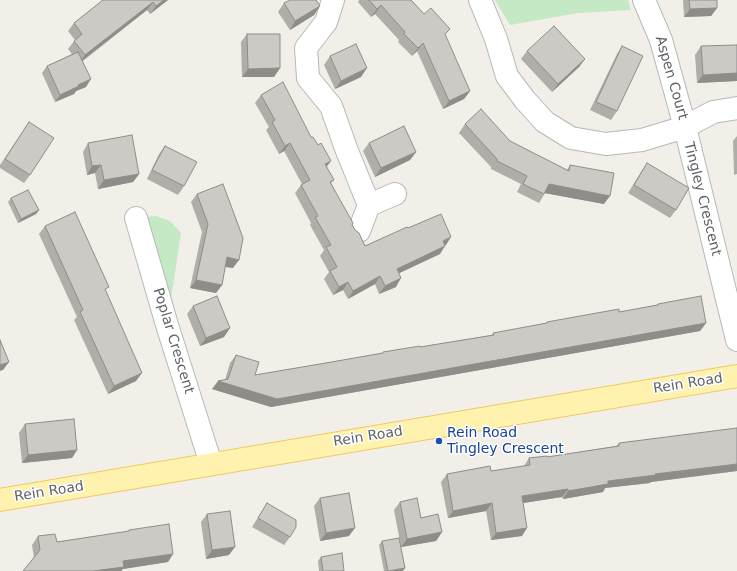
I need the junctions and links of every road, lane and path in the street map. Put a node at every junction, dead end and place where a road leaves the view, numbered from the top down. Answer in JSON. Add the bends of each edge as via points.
{"nodes":[{"id":1,"x":333,"y":0,"type":"edge"},
{"id":2,"x":480,"y":0,"type":"edge"},
{"id":3,"x":644,"y":0,"type":"edge"},
{"id":4,"x":737,"y":108,"type":"edge"},
{"id":5,"x":685,"y":127,"type":"junction"},
{"id":6,"x":395,"y":194,"type":"dead end"},
{"id":7,"x":369,"y":205,"type":"junction"},
{"id":8,"x":136,"y":218,"type":"dead end"},
{"id":9,"x":360,"y":231,"type":"dead end"},
{"id":10,"x":737,"y":340,"type":"edge"},
{"id":11,"x":737,"y":376,"type":"edge"},
{"id":12,"x":211,"y":464,"type":"junction"},
{"id":13,"x":0,"y":500,"type":"edge"}],
"edges":[{"from":1,"to":7,"type":"street","via":[[326,22],[306,48],[308,78],[331,106]]},
{"from":2,"to":5,"type":"street","name":"Tingley Crescent","via":[[496,39],[507,76],[545,122],[571,138],[606,144],[642,140]]},
{"from":3,"to":5,"type":"street","name":"Aspen Court","via":[[661,40]]},
{"from":4,"to":5,"type":"street","name":"Aspen Court","via":[[713,112]]},
{"from":5,"to":10,"type":"street","name":"Tingley Crescent"},
{"from":6,"to":7,"type":"street"},
{"from":7,"to":9,"type":"street"},
{"from":8,"to":12,"type":"street","name":"Poplar Crescent"},
{"from":11,"to":12,"type":"main road","name":"Rein Road"},
{"from":12,"to":13,"type":"main road","name":"Rein Road"}]}
